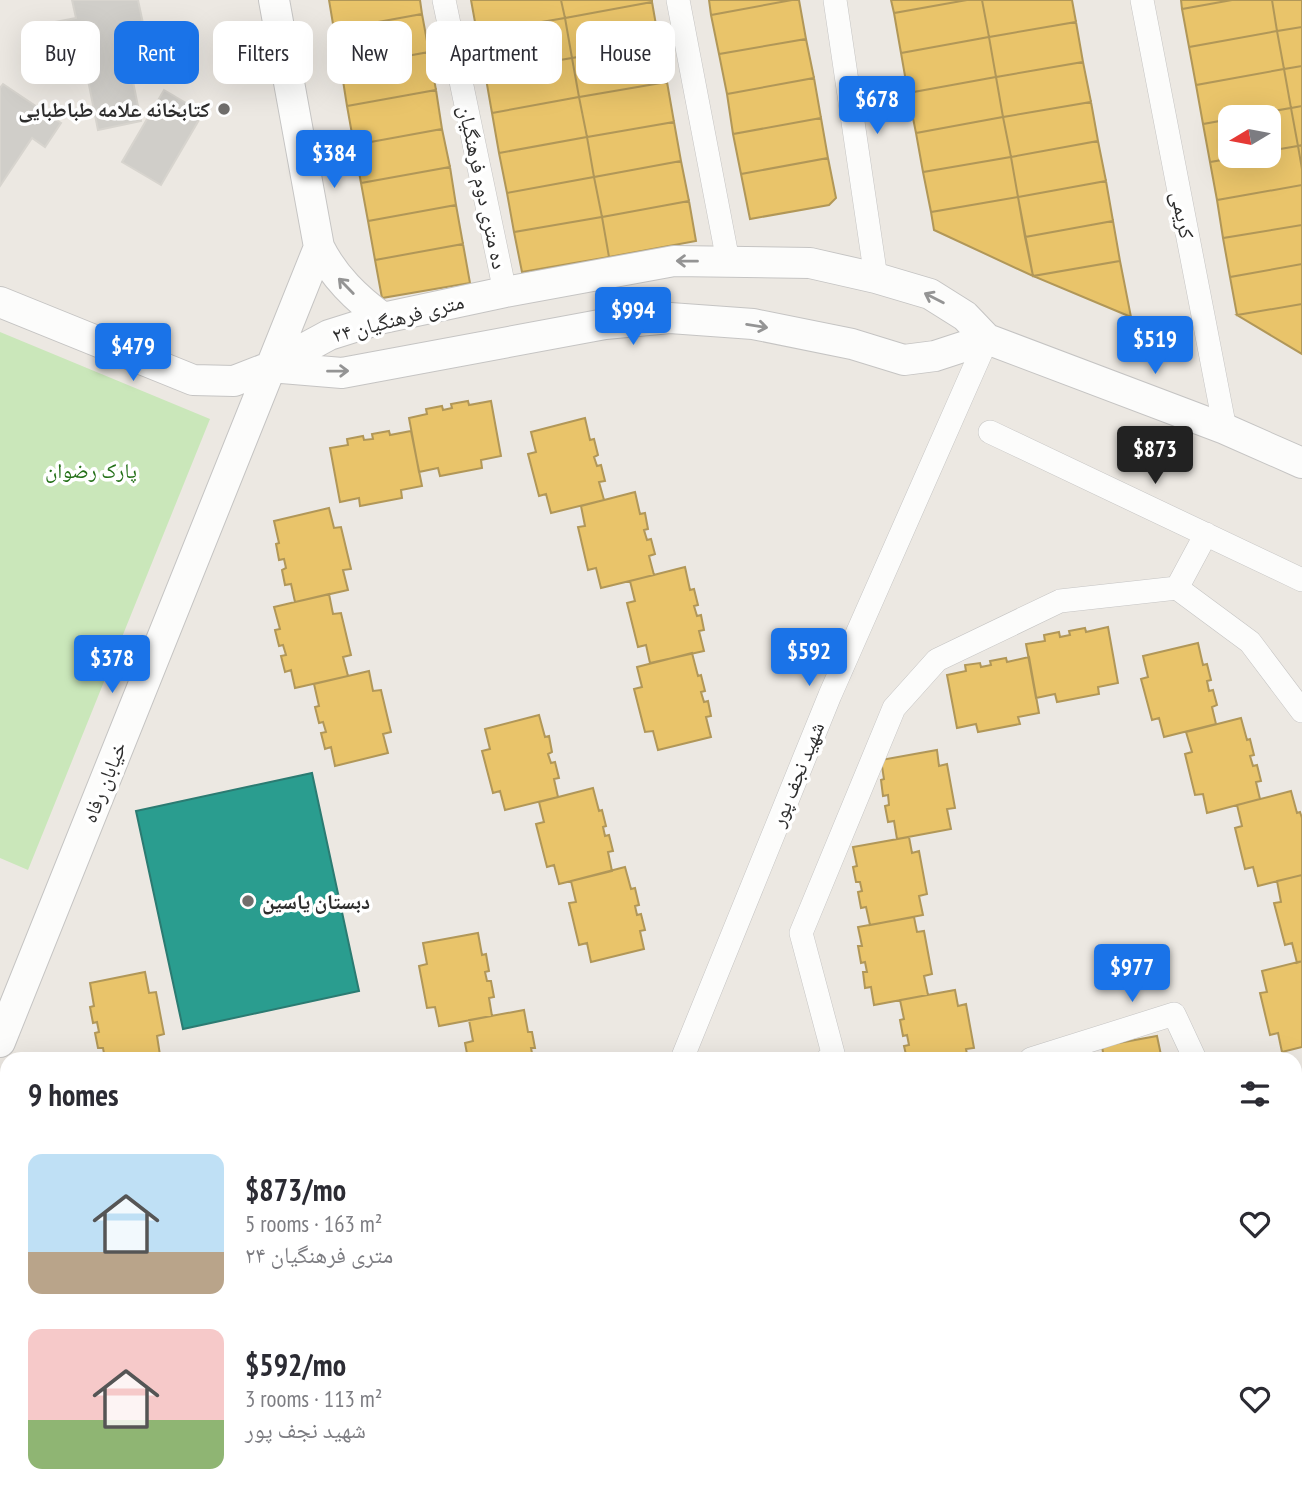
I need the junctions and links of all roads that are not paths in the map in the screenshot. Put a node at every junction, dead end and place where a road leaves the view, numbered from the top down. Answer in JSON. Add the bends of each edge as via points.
{"nodes":[{"id":1,"x":274,"y":0,"type":"edge"},
{"id":2,"x":444,"y":0,"type":"edge"},
{"id":3,"x":678,"y":0,"type":"edge"},
{"id":4,"x":835,"y":0,"type":"edge"},
{"id":5,"x":1142,"y":0,"type":"edge"},
{"id":6,"x":319,"y":247,"type":"junction"},
{"id":7,"x":729,"y":261,"type":"junction"},
{"id":8,"x":876,"y":278,"type":"junction"},
{"id":9,"x":505,"y":292,"type":"junction"},
{"id":10,"x":0,"y":302,"type":"edge"},
{"id":11,"x":383,"y":318,"type":"junction"},
{"id":12,"x":987,"y":339,"type":"junction"},
{"id":13,"x":270,"y":367,"type":"junction"},
{"id":14,"x":1225,"y":429,"type":"junction"},
{"id":15,"x":990,"y":432,"type":"dead end"},
{"id":16,"x":1302,"y":463,"type":"edge"},
{"id":17,"x":1206,"y":534,"type":"junction"},
{"id":18,"x":1302,"y":580,"type":"edge"},
{"id":19,"x":1177,"y":589,"type":"junction"},
{"id":20,"x":1302,"y":711,"type":"edge"},
{"id":21,"x":0,"y":1042,"type":"edge"},
{"id":22,"x":685,"y":1052,"type":"edge"},
{"id":23,"x":833,"y":1052,"type":"edge"},
{"id":24,"x":1051,"y":1052,"type":"edge"},
{"id":25,"x":1192,"y":1052,"type":"edge"}],
"edges":[{"from":1,"to":6,"type":"street"},
{"from":2,"to":9,"type":"street","name":"ده متری دوم فرهنگیان"},
{"from":3,"to":7,"type":"street"},
{"from":4,"to":8,"type":"street"},
{"from":5,"to":14,"type":"street","name":"کریمی"},
{"from":11,"to":6,"type":"street","one_way":true,"via":[[342,283]]},
{"from":6,"to":13,"type":"street","name":"خیابان رفاه"},
{"from":7,"to":8,"type":"street","name":"۲۴ متری فرهنگیان","via":[[810,262]]},
{"from":7,"to":9,"type":"street","name":"۲۴ متری فرهنگیان","one_way":true,"via":[[674,261]]},
{"from":12,"to":8,"type":"street","name":"۲۴ متری فرهنگیان","one_way":true,"via":[[965,316],[929,294]]},
{"from":9,"to":11,"type":"street","name":"۲۴ متری فرهنگیان"},
{"from":10,"to":13,"type":"street","via":[[193,380],[234,381]]},
{"from":11,"to":13,"type":"street","name":"۲۴ متری فرهنگیان","via":[[329,335]]},
{"from":13,"to":12,"type":"street","name":"۲۴ متری فرهنگیان","one_way":true,"via":[[342,373],[605,324],[670,318],[753,324],[852,344],[904,360],[935,356]]},
{"from":12,"to":14,"type":"street","name":"۲۴ متری فرهنگیان"},
{"from":12,"to":22,"type":"street","name":"شهید نجف پور","via":[[830,695]]},
{"from":13,"to":21,"type":"street","name":"خیابان رفاه"},
{"from":14,"to":16,"type":"street","name":"۲۴ متری فرهنگیان"},
{"from":15,"to":17,"type":"street"},
{"from":17,"to":18,"type":"street"},
{"from":17,"to":19,"type":"street"},
{"from":19,"to":20,"type":"street","via":[[1250,642]]},
{"from":19,"to":23,"type":"street","via":[[1060,601],[937,660],[894,708],[801,933]]},
{"from":24,"to":25,"type":"street","via":[[1174,1014]]}]}
